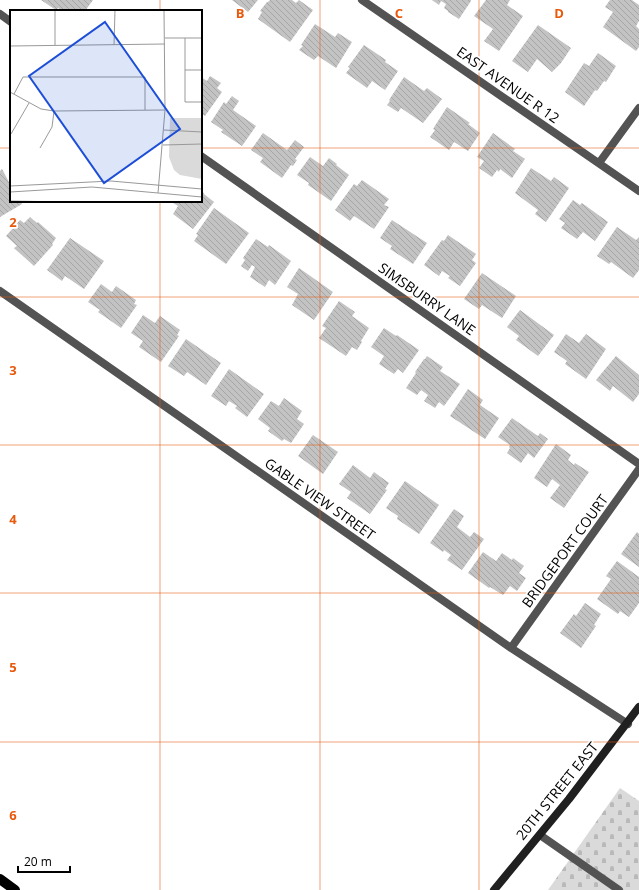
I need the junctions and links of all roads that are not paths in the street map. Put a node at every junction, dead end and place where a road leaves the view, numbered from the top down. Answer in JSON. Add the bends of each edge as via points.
{"nodes":[{"id":1,"x":362,"y":0,"type":"edge"},
{"id":2,"x":0,"y":14,"type":"edge"},
{"id":3,"x":10,"y":21,"type":"edge"},
{"id":4,"x":639,"y":108,"type":"edge"},
{"id":5,"x":202,"y":157,"type":"edge"},
{"id":6,"x":599,"y":164,"type":"junction"},
{"id":7,"x":639,"y":191,"type":"edge"},
{"id":8,"x":1,"y":294,"type":"edge"},
{"id":9,"x":639,"y":464,"type":"edge"},
{"id":10,"x":639,"y":469,"type":"edge"},
{"id":11,"x":511,"y":648,"type":"junction"},
{"id":12,"x":639,"y":707,"type":"edge"},
{"id":13,"x":628,"y":724,"type":"junction"},
{"id":14,"x":540,"y":835,"type":"junction"},
{"id":15,"x":0,"y":879,"type":"edge"},
{"id":16,"x":15,"y":890,"type":"edge"},
{"id":17,"x":494,"y":890,"type":"edge"},
{"id":18,"x":619,"y":890,"type":"edge"}],
"edges":[{"from":1,"to":6,"type":"street","name":"EAST AVENUE R 12"},
{"from":2,"to":3,"type":"street"},
{"from":4,"to":6,"type":"street"},
{"from":5,"to":9,"type":"street","name":"SIMSBURRY LANE"},
{"from":6,"to":7,"type":"street","name":"EAST AVENUE R 12"},
{"from":8,"to":11,"type":"street","name":"GABLE VIEW STREET"},
{"from":10,"to":11,"type":"street","name":"BRIDGEPORT COURT"},
{"from":11,"to":13,"type":"street","name":"GABLE VIEW STREET"},
{"from":12,"to":13,"type":"street","name":"20TH STREET EAST"},
{"from":13,"to":14,"type":"street","name":"20TH STREET EAST"},
{"from":14,"to":17,"type":"street","name":"20TH STREET EAST"},
{"from":14,"to":18,"type":"street"},
{"from":15,"to":16,"type":"main road"}]}
